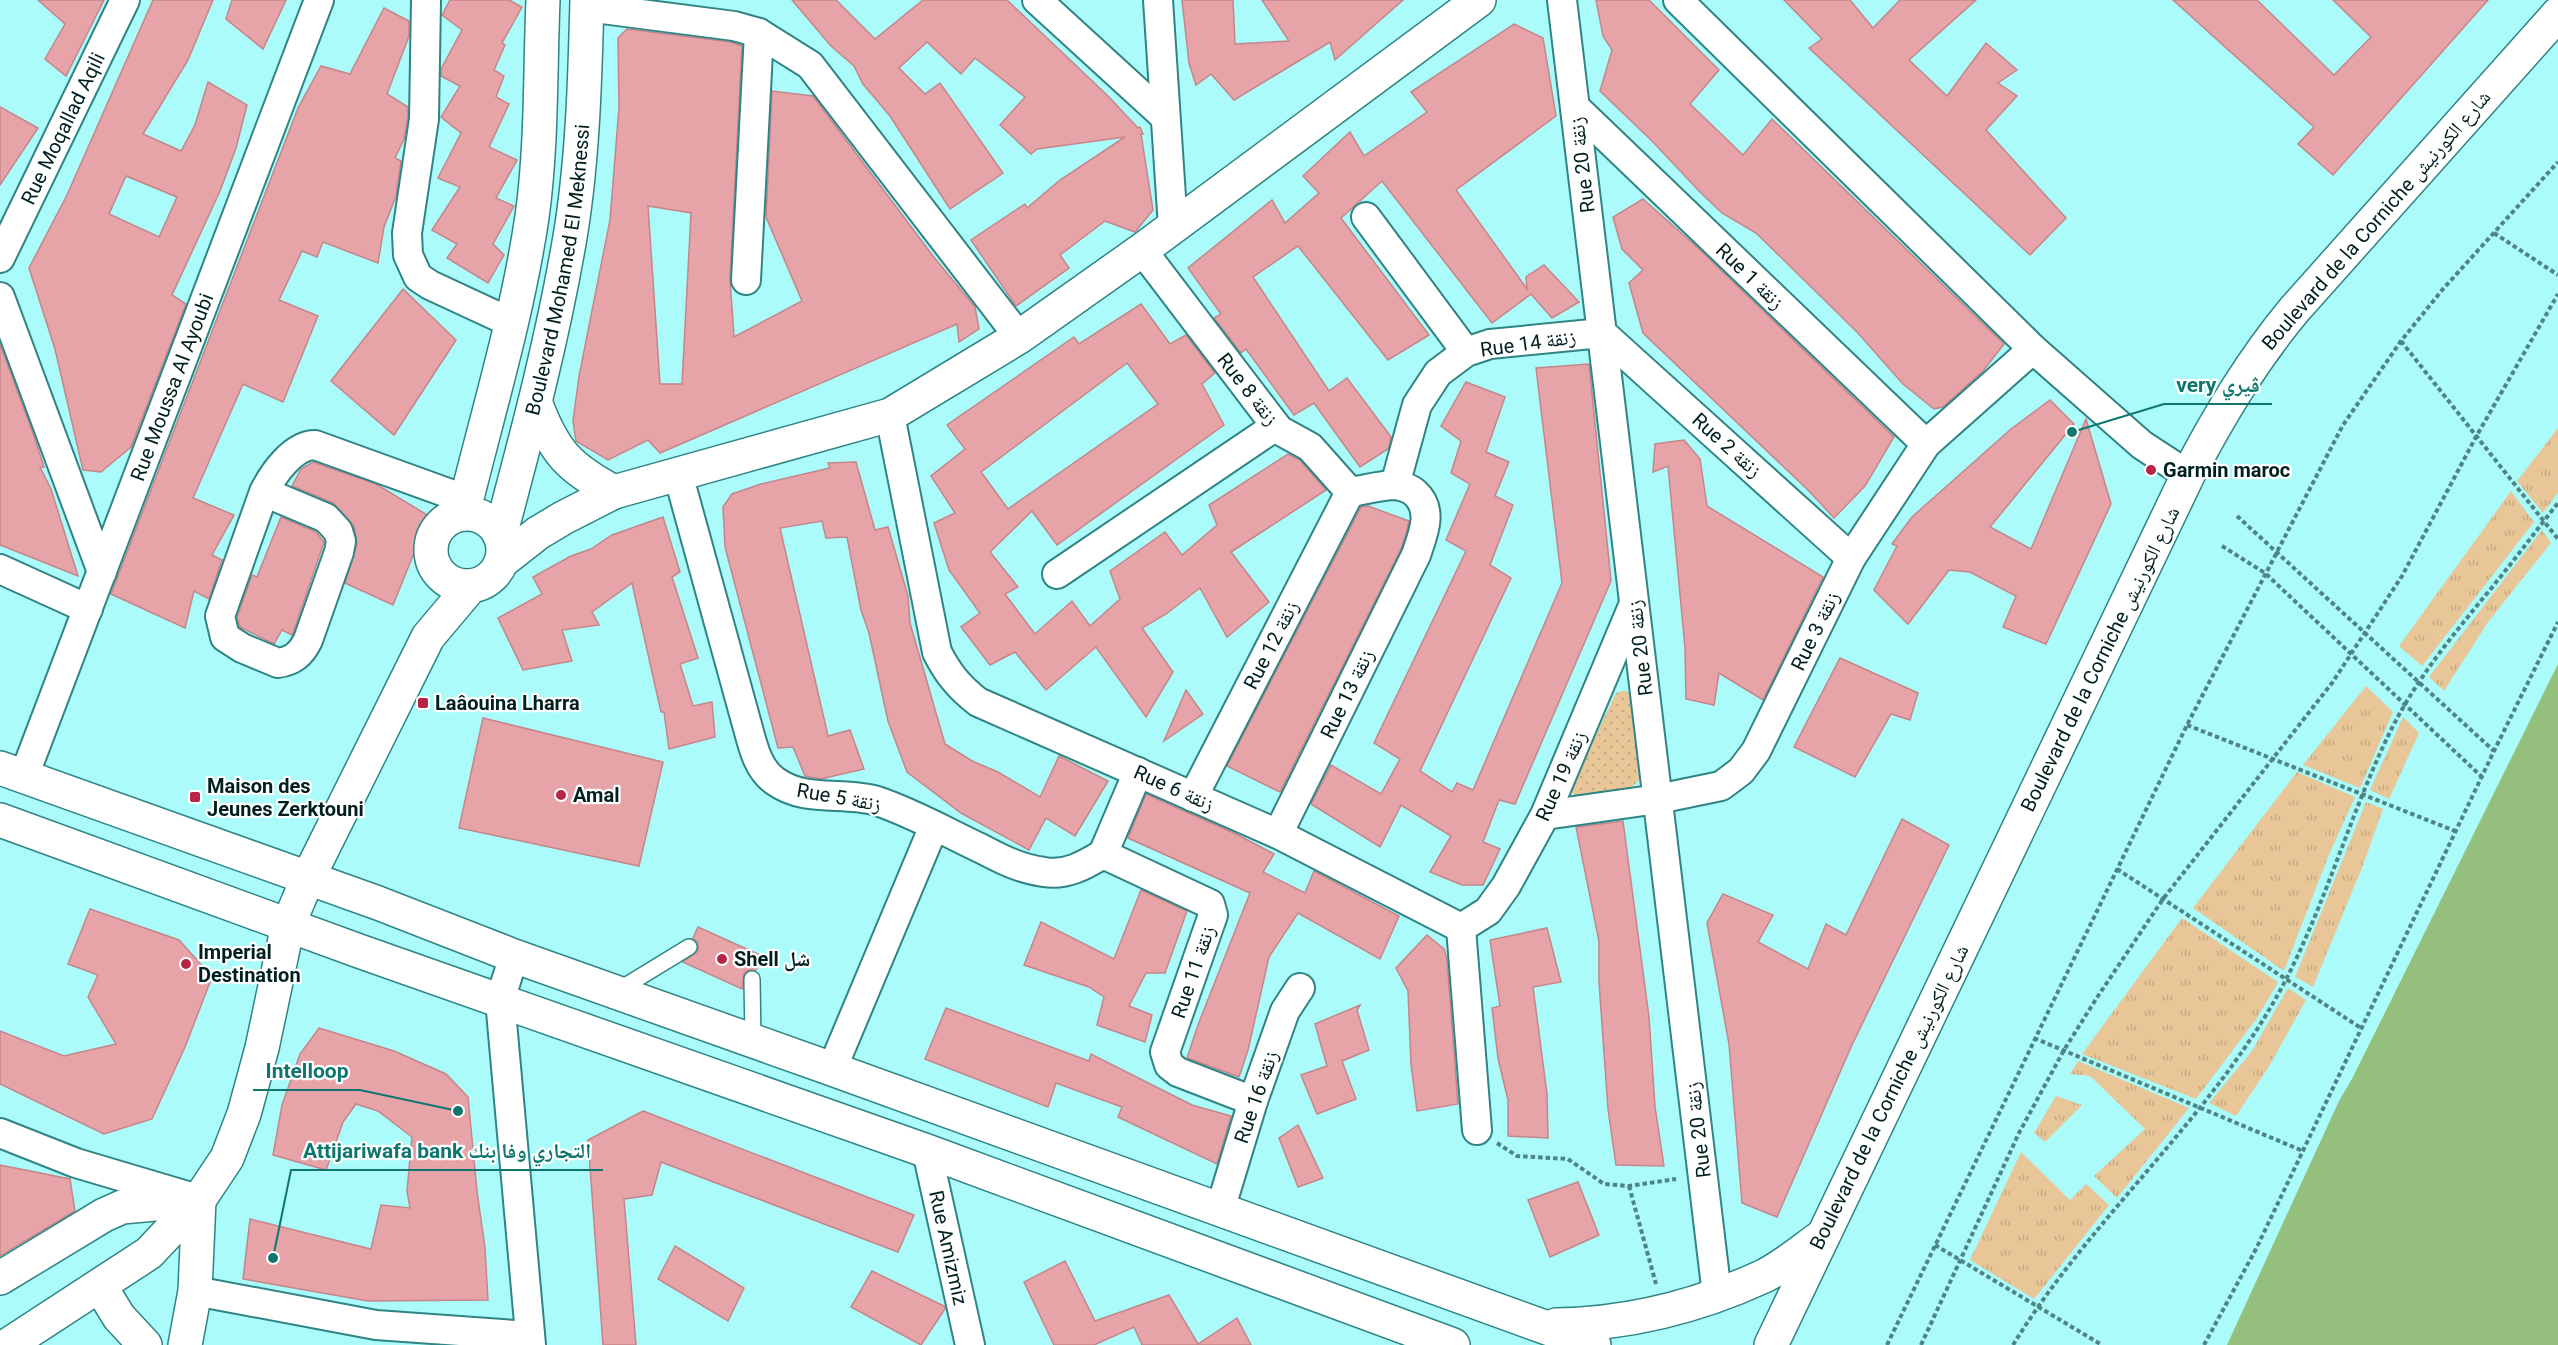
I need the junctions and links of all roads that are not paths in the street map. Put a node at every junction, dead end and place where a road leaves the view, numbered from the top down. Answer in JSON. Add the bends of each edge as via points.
{"nodes":[{"id":1,"x":125,"y":0,"type":"edge"},
{"id":2,"x":319,"y":0,"type":"edge"},
{"id":3,"x":426,"y":0,"type":"edge"},
{"id":4,"x":543,"y":0,"type":"edge"},
{"id":5,"x":1037,"y":0,"type":"edge"},
{"id":6,"x":1158,"y":0,"type":"edge"},
{"id":7,"x":1479,"y":0,"type":"edge"},
{"id":8,"x":1562,"y":0,"type":"edge"},
{"id":9,"x":1678,"y":0,"type":"edge"},
{"id":10,"x":587,"y":4,"type":"edge"},
{"id":11,"x":2558,"y":14,"type":"edge"},
{"id":12,"x":759,"y":33,"type":"junction"},
{"id":13,"x":1575,"y":107,"type":"junction"},
{"id":14,"x":1165,"y":117,"type":"junction"},
{"id":15,"x":1366,"y":217,"type":"dead end"},
{"id":16,"x":1173,"y":227,"type":"junction"},
{"id":17,"x":1142,"y":250,"type":"junction"},
{"id":18,"x":0,"y":258,"type":"edge"},
{"id":19,"x":746,"y":280,"type":"dead end"},
{"id":20,"x":0,"y":297,"type":"edge"},
{"id":21,"x":512,"y":323,"type":"junction"},
{"id":22,"x":1602,"y":333,"type":"junction"},
{"id":23,"x":1018,"y":337,"type":"junction"},
{"id":24,"x":2033,"y":349,"type":"junction"},
{"id":25,"x":1466,"y":352,"type":"junction"},
{"id":26,"x":536,"y":404,"type":"junction"},
{"id":27,"x":890,"y":416,"type":"junction"},
{"id":28,"x":1276,"y":426,"type":"junction"},
{"id":29,"x":1926,"y":444,"type":"junction"},
{"id":30,"x":678,"y":474,"type":"junction"},
{"id":31,"x":2188,"y":475,"type":"junction"},
{"id":32,"x":1395,"y":485,"type":"junction"},
{"id":33,"x":264,"y":492,"type":"junction"},
{"id":34,"x":614,"y":492,"type":"junction"},
{"id":35,"x":1350,"y":492,"type":"junction"},
{"id":36,"x":465,"y":507,"type":"junction"},
{"id":37,"x":501,"y":547,"type":"junction"},
{"id":38,"x":1851,"y":558,"type":"junction"},
{"id":39,"x":435,"y":568,"type":"junction"},
{"id":40,"x":0,"y":569,"type":"edge"},
{"id":41,"x":102,"y":572,"type":"junction"},
{"id":42,"x":1057,"y":574,"type":"dead end"},
{"id":43,"x":471,"y":586,"type":"junction"},
{"id":44,"x":1634,"y":604,"type":"junction"},
{"id":45,"x":88,"y":609,"type":"junction"},
{"id":46,"x":428,"y":637,"type":"junction"},
{"id":47,"x":12,"y":772,"type":"edge"},
{"id":48,"x":1138,"y":772,"type":"junction"},
{"id":49,"x":1193,"y":797,"type":"junction"},
{"id":50,"x":1658,"y":799,"type":"junction"},
{"id":51,"x":1545,"y":815,"type":"junction"},
{"id":52,"x":0,"y":820,"type":"edge"},
{"id":53,"x":934,"y":826,"type":"junction"},
{"id":54,"x":1278,"y":834,"type":"junction"},
{"id":55,"x":1103,"y":854,"type":"junction"},
{"id":56,"x":308,"y":878,"type":"junction"},
{"id":57,"x":288,"y":925,"type":"junction"},
{"id":58,"x":1461,"y":928,"type":"junction"},
{"id":59,"x":689,"y":946,"type":"dead end"},
{"id":60,"x":514,"y":956,"type":"junction"},
{"id":61,"x":752,"y":979,"type":"dead end"},
{"id":62,"x":1300,"y":988,"type":"dead end"},
{"id":63,"x":616,"y":992,"type":"junction"},
{"id":64,"x":500,"y":1000,"type":"junction"},
{"id":65,"x":753,"y":1041,"type":"junction"},
{"id":66,"x":832,"y":1069,"type":"junction"},
{"id":67,"x":1253,"y":1101,"type":"junction"},
{"id":68,"x":1477,"y":1130,"type":"road end"},
{"id":69,"x":0,"y":1133,"type":"edge"},
{"id":70,"x":927,"y":1151,"type":"junction"},
{"id":71,"x":199,"y":1200,"type":"junction"},
{"id":72,"x":1220,"y":1209,"type":"junction"},
{"id":73,"x":1822,"y":1236,"type":"junction"},
{"id":74,"x":0,"y":1278,"type":"edge"},
{"id":75,"x":100,"y":1286,"type":"junction"},
{"id":76,"x":195,"y":1291,"type":"junction"},
{"id":77,"x":1717,"y":1295,"type":"junction"},
{"id":78,"x":1539,"y":1325,"type":"junction"},
{"id":79,"x":530,"y":1341,"type":"edge"},
{"id":80,"x":8,"y":1345,"type":"edge"},
{"id":81,"x":146,"y":1345,"type":"edge"},
{"id":82,"x":185,"y":1345,"type":"edge"},
{"id":83,"x":970,"y":1345,"type":"edge"},
{"id":84,"x":1452,"y":1345,"type":"edge"},
{"id":85,"x":1594,"y":1345,"type":"edge"},
{"id":86,"x":1771,"y":1345,"type":"edge"}],
"edges":[{"from":1,"to":18,"type":"street","name":"Rue Moqallad Aqili"},
{"from":2,"to":41,"type":"street","name":"Rue Moussa Al Ayoubi"},
{"from":3,"to":21,"type":"street","via":[[424,119],[407,233],[408,255],[418,277],[430,285]]},
{"from":4,"to":21,"type":"main road","name":"Boulevard Mohamed El Meknessi","via":[[541,130],[532,215]]},
{"from":5,"to":14,"type":"street"},
{"from":6,"to":14,"type":"street"},
{"from":7,"to":16,"type":"main road"},
{"from":8,"to":13,"type":"street","name":"Rue 20 زنقة"},
{"from":9,"to":24,"type":"street"},
{"from":10,"to":12,"type":"street"},
{"from":10,"to":26,"type":"main road","name":"Boulevard Mohamed El Meknessi","via":[[577,183]]},
{"from":11,"to":31,"type":"main road","name":"Boulevard de la Corniche شارع الكورنيش","via":[[2282,325],[2233,392]]},
{"from":12,"to":19,"type":"street"},
{"from":12,"to":23,"type":"street","via":[[810,65]]},
{"from":13,"to":22,"type":"street","name":"Rue 20 زنقة"},
{"from":13,"to":29,"type":"street","name":"Rue 1 زنقة"},
{"from":14,"to":16,"type":"street"},
{"from":15,"to":25,"type":"street"},
{"from":16,"to":17,"type":"main road"},
{"from":17,"to":23,"type":"main road"},
{"from":17,"to":28,"type":"street","name":"Rue 8 زنقة"},
{"from":20,"to":41,"type":"street"},
{"from":21,"to":36,"type":"main road","name":"Boulevard Mohamed El Meknessi"},
{"from":22,"to":25,"type":"street","name":"Rue 14 زنقة","via":[[1490,344]]},
{"from":22,"to":38,"type":"street","name":"Rue 2 زنقة"},
{"from":22,"to":44,"type":"street","name":"Rue 20 زنقة"},
{"from":23,"to":27,"type":"main road"},
{"from":24,"to":29,"type":"street","name":"Rue 3 زنقة"},
{"from":24,"to":31,"type":"street","via":[[2142,445]]},
{"from":25,"to":32,"type":"street","name":"Rue 14 زنقة","via":[[1438,373],[1417,405]]},
{"from":26,"to":34,"type":"main road","via":[[545,429],[573,467]]},
{"from":26,"to":37,"type":"main road","name":"Boulevard Mohamed El Meknessi"},
{"from":27,"to":30,"type":"main road"},
{"from":27,"to":48,"type":"street","name":"Rue 6 زنقة","via":[[937,652],[947,672],[978,702]]},
{"from":28,"to":35,"type":"street","name":"Rue 8 زنقة","via":[[1310,447]]},
{"from":28,"to":42,"type":"street"},
{"from":29,"to":38,"type":"street","name":"Rue 3 زنقة"},
{"from":30,"to":34,"type":"main road"},
{"from":30,"to":53,"type":"street","name":"Rue 5 زنقة","via":[[746,721],[767,774],[793,790],[875,801]]},
{"from":31,"to":73,"type":"main road","name":"Boulevard de la Corniche شارع الكورنيش"},
{"from":32,"to":35,"type":"street"},
{"from":32,"to":54,"type":"street","name":"Rue 13 زنقة","via":[[1412,490],[1426,509],[1416,555]]},
{"from":33,"to":33,"type":"street","via":[[220,616],[225,637],[278,663],[303,650],[340,541],[338,531],[326,518]]},
{"from":33,"to":36,"type":"street","via":[[285,462],[306,445],[315,445]]},
{"from":34,"to":37,"type":"main road","via":[[538,533]]},
{"from":35,"to":49,"type":"street","name":"Rue 12 زنقة"},
{"from":36,"to":37,"type":"main road","via":[[491,523]]},
{"from":36,"to":39,"type":"main road","via":[[438,527],[430,555]]},
{"from":37,"to":43,"type":"main road","via":[[494,574]]},
{"from":38,"to":50,"type":"street","name":"Rue 3 زنقة","via":[[1756,751],[1741,771],[1721,786]]},
{"from":39,"to":43,"type":"main road","via":[[444,579]]},
{"from":39,"to":46,"type":"main road"},
{"from":40,"to":45,"type":"street"},
{"from":41,"to":45,"type":"street","name":"Rue Moussa Al Ayoubi"},
{"from":43,"to":46,"type":"main road"},
{"from":44,"to":50,"type":"street","name":"Rue 20 زنقة"},
{"from":44,"to":51,"type":"street","name":"Rue 19 زنقة"},
{"from":45,"to":47,"type":"street","name":"Rue Moussa Al Ayoubi"},
{"from":46,"to":56,"type":"main road"},
{"from":47,"to":56,"type":"main road"},
{"from":48,"to":49,"type":"street","name":"Rue 6 زنقة"},
{"from":48,"to":55,"type":"street"},
{"from":49,"to":54,"type":"street","name":"Rue 6 زنقة"},
{"from":50,"to":51,"type":"street","name":"Rue 3 زنقة"},
{"from":50,"to":77,"type":"street","name":"Rue 20 زنقة"},
{"from":51,"to":58,"type":"street","name":"Rue 19 زنقة","via":[[1488,911]]},
{"from":52,"to":57,"type":"main road"},
{"from":53,"to":55,"type":"street","name":"Rue 5 زنقة","via":[[1020,868],[1046,873],[1085,865]]},
{"from":53,"to":66,"type":"street"},
{"from":54,"to":58,"type":"street","name":"Rue 6 زنقة"},
{"from":55,"to":67,"type":"street","name":"Rue 11 زنقة","via":[[1210,904],[1213,915],[1165,1052],[1178,1072]]},
{"from":56,"to":57,"type":"main road"},
{"from":56,"to":60,"type":"main road"},
{"from":57,"to":64,"type":"main road"},
{"from":57,"to":71,"type":"main road","via":[[244,1114],[227,1158]]},
{"from":58,"to":68,"type":"street"},
{"from":59,"to":63,"type":"lane"},
{"from":60,"to":63,"type":"main road"},
{"from":60,"to":64,"type":"street"},
{"from":61,"to":65,"type":"lane"},
{"from":62,"to":67,"type":"street","name":"Rue 16 زنقة","via":[[1286,1011]]},
{"from":63,"to":65,"type":"main road"},
{"from":64,"to":70,"type":"main road"},
{"from":64,"to":79,"type":"street"},
{"from":65,"to":66,"type":"main road"},
{"from":66,"to":72,"type":"main road"},
{"from":67,"to":72,"type":"street","name":"Rue 16 زنقة"},
{"from":69,"to":71,"type":"street","via":[[76,1163]]},
{"from":70,"to":83,"type":"street","name":"Rue Amizmiz"},
{"from":70,"to":84,"type":"main road"},
{"from":71,"to":74,"type":"main road","via":[[122,1207]]},
{"from":71,"to":75,"type":"main road","via":[[149,1253]]},
{"from":71,"to":76,"type":"main road"},
{"from":72,"to":78,"type":"main road"},
{"from":73,"to":77,"type":"main road","via":[[1766,1275]]},
{"from":73,"to":86,"type":"main road","name":"Boulevard de la Corniche شارع الكورنيش"},
{"from":75,"to":80,"type":"main road"},
{"from":75,"to":81,"type":"main road","via":[[119,1317]]},
{"from":76,"to":79,"type":"street","via":[[376,1325]]},
{"from":76,"to":82,"type":"main road"},
{"from":77,"to":78,"type":"main road","via":[[1664,1311],[1597,1323]]},
{"from":78,"to":85,"type":"main road"}]}
